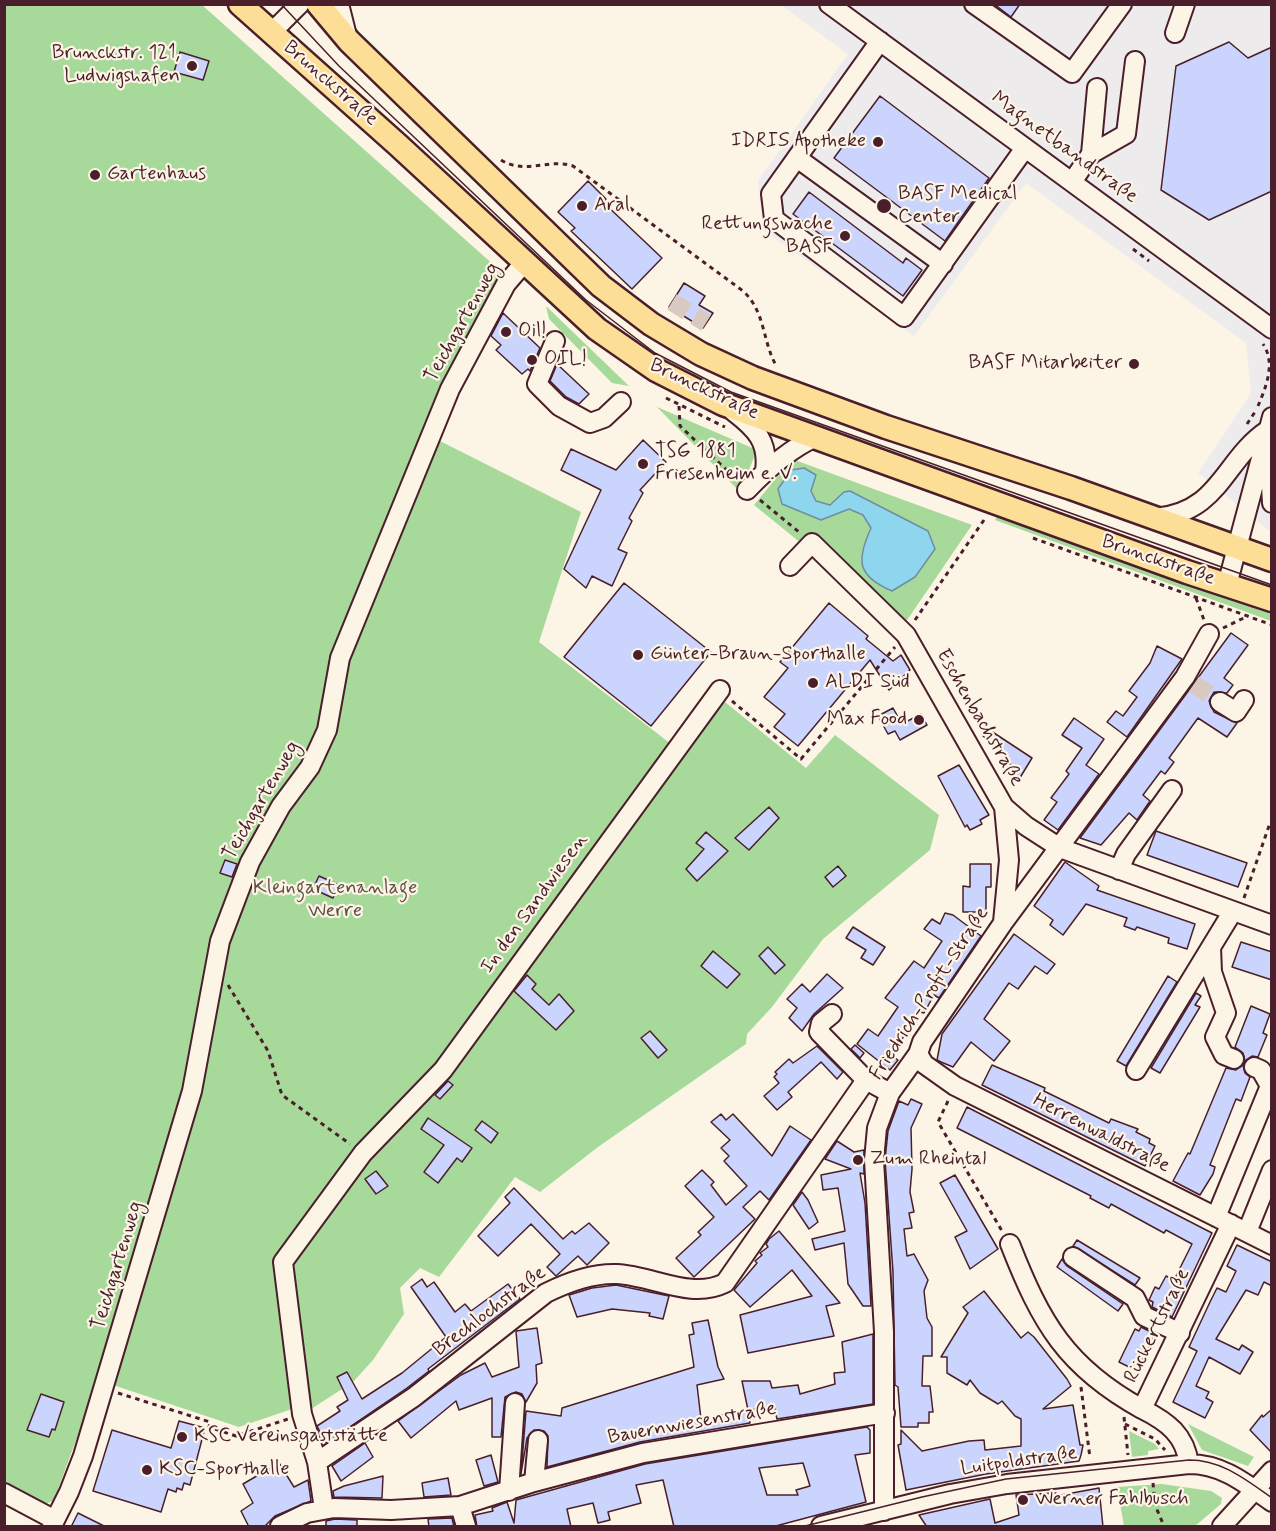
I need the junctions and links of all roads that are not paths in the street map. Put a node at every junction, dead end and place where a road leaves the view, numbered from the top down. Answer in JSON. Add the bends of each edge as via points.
{"nodes":[{"id":1,"x":240,"y":4,"type":"edge"},
{"id":2,"x":300,"y":4,"type":"edge"},
{"id":3,"x":318,"y":4,"type":"edge"},
{"id":4,"x":339,"y":4,"type":"edge"},
{"id":5,"x":830,"y":4,"type":"edge"},
{"id":6,"x":974,"y":4,"type":"edge"},
{"id":7,"x":1122,"y":4,"type":"edge"},
{"id":8,"x":1185,"y":4,"type":"edge"},
{"id":9,"x":271,"y":33,"type":"junction"},
{"id":10,"x":1174,"y":33,"type":"dead end"},
{"id":11,"x":349,"y":41,"type":"junction"},
{"id":12,"x":880,"y":41,"type":"junction"},
{"id":13,"x":1135,"y":61,"type":"dead end"},
{"id":14,"x":1097,"y":88,"type":"dead end"},
{"id":15,"x":1025,"y":148,"type":"junction"},
{"id":16,"x":1091,"y":154,"type":"junction"},
{"id":17,"x":797,"y":158,"type":"junction"},
{"id":18,"x":1072,"y":182,"type":"junction"},
{"id":19,"x":524,"y":263,"type":"junction"},
{"id":20,"x":943,"y":264,"type":"junction"},
{"id":21,"x":1266,"y":335,"type":"edge"},
{"id":22,"x":555,"y":341,"type":"dead end"},
{"id":23,"x":621,"y":402,"type":"dead end"},
{"id":24,"x":723,"y":404,"type":"junction"},
{"id":25,"x":1270,"y":423,"type":"edge"},
{"id":26,"x":816,"y":437,"type":"junction"},
{"id":27,"x":765,"y":471,"type":"junction"},
{"id":28,"x":747,"y":490,"type":"dead end"},
{"id":29,"x":1272,"y":503,"type":"edge"},
{"id":30,"x":1155,"y":518,"type":"junction"},
{"id":31,"x":1237,"y":547,"type":"junction"},
{"id":32,"x":1272,"y":560,"type":"edge"},
{"id":33,"x":790,"y":566,"type":"dead end"},
{"id":34,"x":1227,"y":585,"type":"junction"},
{"id":35,"x":1272,"y":600,"type":"edge"},
{"id":36,"x":1209,"y":634,"type":"road end"},
{"id":37,"x":720,"y":690,"type":"road end"},
{"id":38,"x":1244,"y":700,"type":"dead end"},
{"id":39,"x":1220,"y":702,"type":"tunnel mouth"},
{"id":40,"x":1172,"y":790,"type":"dead end"},
{"id":41,"x":1004,"y":807,"type":"junction"},
{"id":42,"x":1060,"y":848,"type":"junction"},
{"id":43,"x":1119,"y":870,"type":"junction"},
{"id":44,"x":1236,"y":912,"type":"junction"},
{"id":45,"x":1003,"y":923,"type":"junction"},
{"id":46,"x":1272,"y":925,"type":"edge"},
{"id":47,"x":1211,"y":947,"type":"junction"},
{"id":48,"x":832,"y":1014,"type":"dead end"},
{"id":49,"x":918,"y":1054,"type":"junction"},
{"id":50,"x":1234,"y":1059,"type":"dead end"},
{"id":51,"x":1254,"y":1067,"type":"dead end"},
{"id":52,"x":1136,"y":1070,"type":"dead end"},
{"id":53,"x":866,"y":1080,"type":"junction"},
{"id":54,"x":1271,"y":1086,"type":"edge"},
{"id":55,"x":890,"y":1093,"type":"junction"},
{"id":56,"x":1272,"y":1170,"type":"edge"},
{"id":57,"x":1231,"y":1224,"type":"junction"},
{"id":58,"x":1010,"y":1244,"type":"road end"},
{"id":59,"x":1272,"y":1245,"type":"edge"},
{"id":60,"x":1073,"y":1257,"type":"dead end"},
{"id":61,"x":1180,"y":1333,"type":"junction"},
{"id":62,"x":514,"y":1403,"type":"dead end"},
{"id":63,"x":1142,"y":1409,"type":"junction"},
{"id":64,"x":885,"y":1413,"type":"junction"},
{"id":65,"x":538,"y":1440,"type":"dead end"},
{"id":66,"x":1187,"y":1456,"type":"junction"},
{"id":67,"x":317,"y":1462,"type":"junction"},
{"id":68,"x":1272,"y":1471,"type":"edge"},
{"id":69,"x":534,"y":1482,"type":"junction"},
{"id":70,"x":509,"y":1491,"type":"junction"},
{"id":71,"x":1256,"y":1491,"type":"junction"},
{"id":72,"x":4,"y":1493,"type":"edge"},
{"id":73,"x":1272,"y":1502,"type":"edge"},
{"id":74,"x":460,"y":1506,"type":"junction"},
{"id":75,"x":324,"y":1509,"type":"junction"},
{"id":76,"x":884,"y":1511,"type":"junction"},
{"id":77,"x":53,"y":1523,"type":"edge"},
{"id":78,"x":280,"y":1527,"type":"edge"},
{"id":79,"x":466,"y":1527,"type":"edge"},
{"id":80,"x":821,"y":1527,"type":"edge"},
{"id":81,"x":1222,"y":1527,"type":"edge"}],
"edges":[{"from":1,"to":9,"type":"main road","name":"Brunckstraße"},
{"from":2,"to":9,"type":"street"},
{"from":3,"to":11,"type":"main road","name":"Brunckstraße"},
{"from":4,"to":11,"type":"street"},
{"from":5,"to":12,"type":"street","name":"Magnetbandstraße"},
{"from":6,"to":7,"type":"street","via":[[1072,73]]},
{"from":8,"to":10,"type":"street"},
{"from":9,"to":19,"type":"main road","name":"Brunckstraße","via":[[390,137]]},
{"from":11,"to":30,"type":"main road","name":"Brunckstraße","via":[[601,286],[651,324],[701,354],[753,378]]},
{"from":12,"to":15,"type":"street","name":"Magnetbandstraße"},
{"from":12,"to":17,"type":"street"},
{"from":13,"to":16,"type":"street","via":[[1126,134]]},
{"from":14,"to":16,"type":"street"},
{"from":15,"to":18,"type":"street","name":"Magnetbandstraße"},
{"from":15,"to":20,"type":"street"},
{"from":16,"to":18,"type":"street"},
{"from":17,"to":20,"type":"street"},
{"from":17,"to":20,"type":"street","via":[[771,194],[774,219],[904,317]]},
{"from":18,"to":21,"type":"street","name":"Magnetbandstraße"},
{"from":19,"to":24,"type":"main road","name":"Brunckstraße","via":[[625,350]]},
{"from":19,"to":77,"type":"street","name":"Teichgartenweg","via":[[506,284],[450,388],[340,658],[327,730],[310,767],[281,806],[250,862],[220,941],[192,1091],[104,1388],[69,1492]]},
{"from":22,"to":23,"type":"street","via":[[537,384],[559,406],[590,423],[604,418]]},
{"from":24,"to":26,"type":"main road","name":"Brunckstraße"},
{"from":24,"to":27,"type":"street","via":[[763,439]]},
{"from":25,"to":29,"type":"street"},
{"from":25,"to":30,"type":"street","via":[[1212,492],[1179,514]]},
{"from":25,"to":31,"type":"street"},
{"from":26,"to":27,"type":"street"},
{"from":26,"to":34,"type":"main road","name":"Brunckstraße"},
{"from":27,"to":28,"type":"street"},
{"from":30,"to":31,"type":"main road","name":"Brunckstraße"},
{"from":31,"to":32,"type":"main road","name":"Brunckstraße"},
{"from":31,"to":34,"type":"street"},
{"from":33,"to":41,"type":"street","name":"Eschenbachstraße","via":[[812,543],[906,635]]},
{"from":34,"to":35,"type":"main road","name":"Brunckstraße"},
{"from":36,"to":42,"type":"street","name":"Friedrich-Profit-Straße","via":[[1189,680]]},
{"from":37,"to":67,"type":"street","name":"In den Sandwiesen","via":[[443,1070],[363,1153],[283,1262],[302,1414]]},
{"from":38,"to":39,"type":"street","via":[[1236,712]]},
{"from":40,"to":43,"type":"street","via":[[1126,854]]},
{"from":41,"to":42,"type":"street","name":"Eschenbachstraße"},
{"from":41,"to":45,"type":"street","via":[[1009,860]]},
{"from":42,"to":43,"type":"street","name":"Eschenbachstraße"},
{"from":42,"to":45,"type":"street","name":"Friedrich-Profit-Straße"},
{"from":43,"to":44,"type":"street","name":"Eschenbachstraße"},
{"from":44,"to":46,"type":"street","name":"Eschenbachstraße"},
{"from":44,"to":47,"type":"street"},
{"from":45,"to":49,"type":"street","name":"Friedrich-Profit-Straße","via":[[922,1042]]},
{"from":47,"to":50,"type":"street","via":[[1212,972],[1226,1013],[1215,1037],[1224,1055]]},
{"from":47,"to":52,"type":"street"},
{"from":48,"to":53,"type":"street","via":[[821,1023],[819,1032]]},
{"from":49,"to":55,"type":"street","name":"Friedrich-Profit-Straße"},
{"from":49,"to":57,"type":"street","name":"Herrenwaldstraße","via":[[924,1064],[955,1086]]},
{"from":51,"to":54,"type":"street","via":[[1261,1070]]},
{"from":53,"to":55,"type":"street"},
{"from":53,"to":67,"type":"street","name":"Brechlochstraße","via":[[725,1283],[694,1291],[615,1274],[566,1283],[546,1293],[414,1397]]},
{"from":54,"to":57,"type":"street","name":"Rückertstraße"},
{"from":55,"to":64,"type":"street","name":"Friedrich-Profit-Straße","via":[[877,1128],[874,1160]]},
{"from":56,"to":57,"type":"street","name":"Rückertstraße"},
{"from":57,"to":59,"type":"street","name":"Herrenwaldstraße"},
{"from":57,"to":61,"type":"street","name":"Rückertstraße"},
{"from":58,"to":63,"type":"street","via":[[1026,1287],[1050,1329],[1078,1365]]},
{"from":60,"to":61,"type":"street","via":[[1135,1298],[1144,1316]]},
{"from":61,"to":63,"type":"street","name":"Rückertstraße"},
{"from":62,"to":70,"type":"street"},
{"from":63,"to":66,"type":"street","name":"Rückertstraße","via":[[1163,1419],[1176,1431]]},
{"from":64,"to":69,"type":"street","name":"Bauernwiesenstraße","via":[[644,1453]]},
{"from":64,"to":76,"type":"street","name":"Friedrich-Profit-Straße"},
{"from":65,"to":69,"type":"street"},
{"from":66,"to":71,"type":"street","name":"Luitpoldstraße","via":[[1226,1471]]},
{"from":66,"to":76,"type":"street","name":"Luitpoldstraße","via":[[1076,1477],[1007,1484]]},
{"from":67,"to":75,"type":"street","name":"In den Sandwiesen"},
{"from":68,"to":71,"type":"street"},
{"from":69,"to":70,"type":"street","name":"Bauernwiesenstraße"},
{"from":70,"to":74,"type":"street","name":"Bauernwiesenstraße"},
{"from":71,"to":73,"type":"street"},
{"from":71,"to":81,"type":"street"},
{"from":72,"to":77,"type":"street"},
{"from":74,"to":75,"type":"street","name":"Bauernwiesenstraße"},
{"from":74,"to":79,"type":"street"},
{"from":75,"to":78,"type":"street","name":"Bauernwiesenstraße"},
{"from":76,"to":80,"type":"street","name":"Luitpoldstraße"}]}
